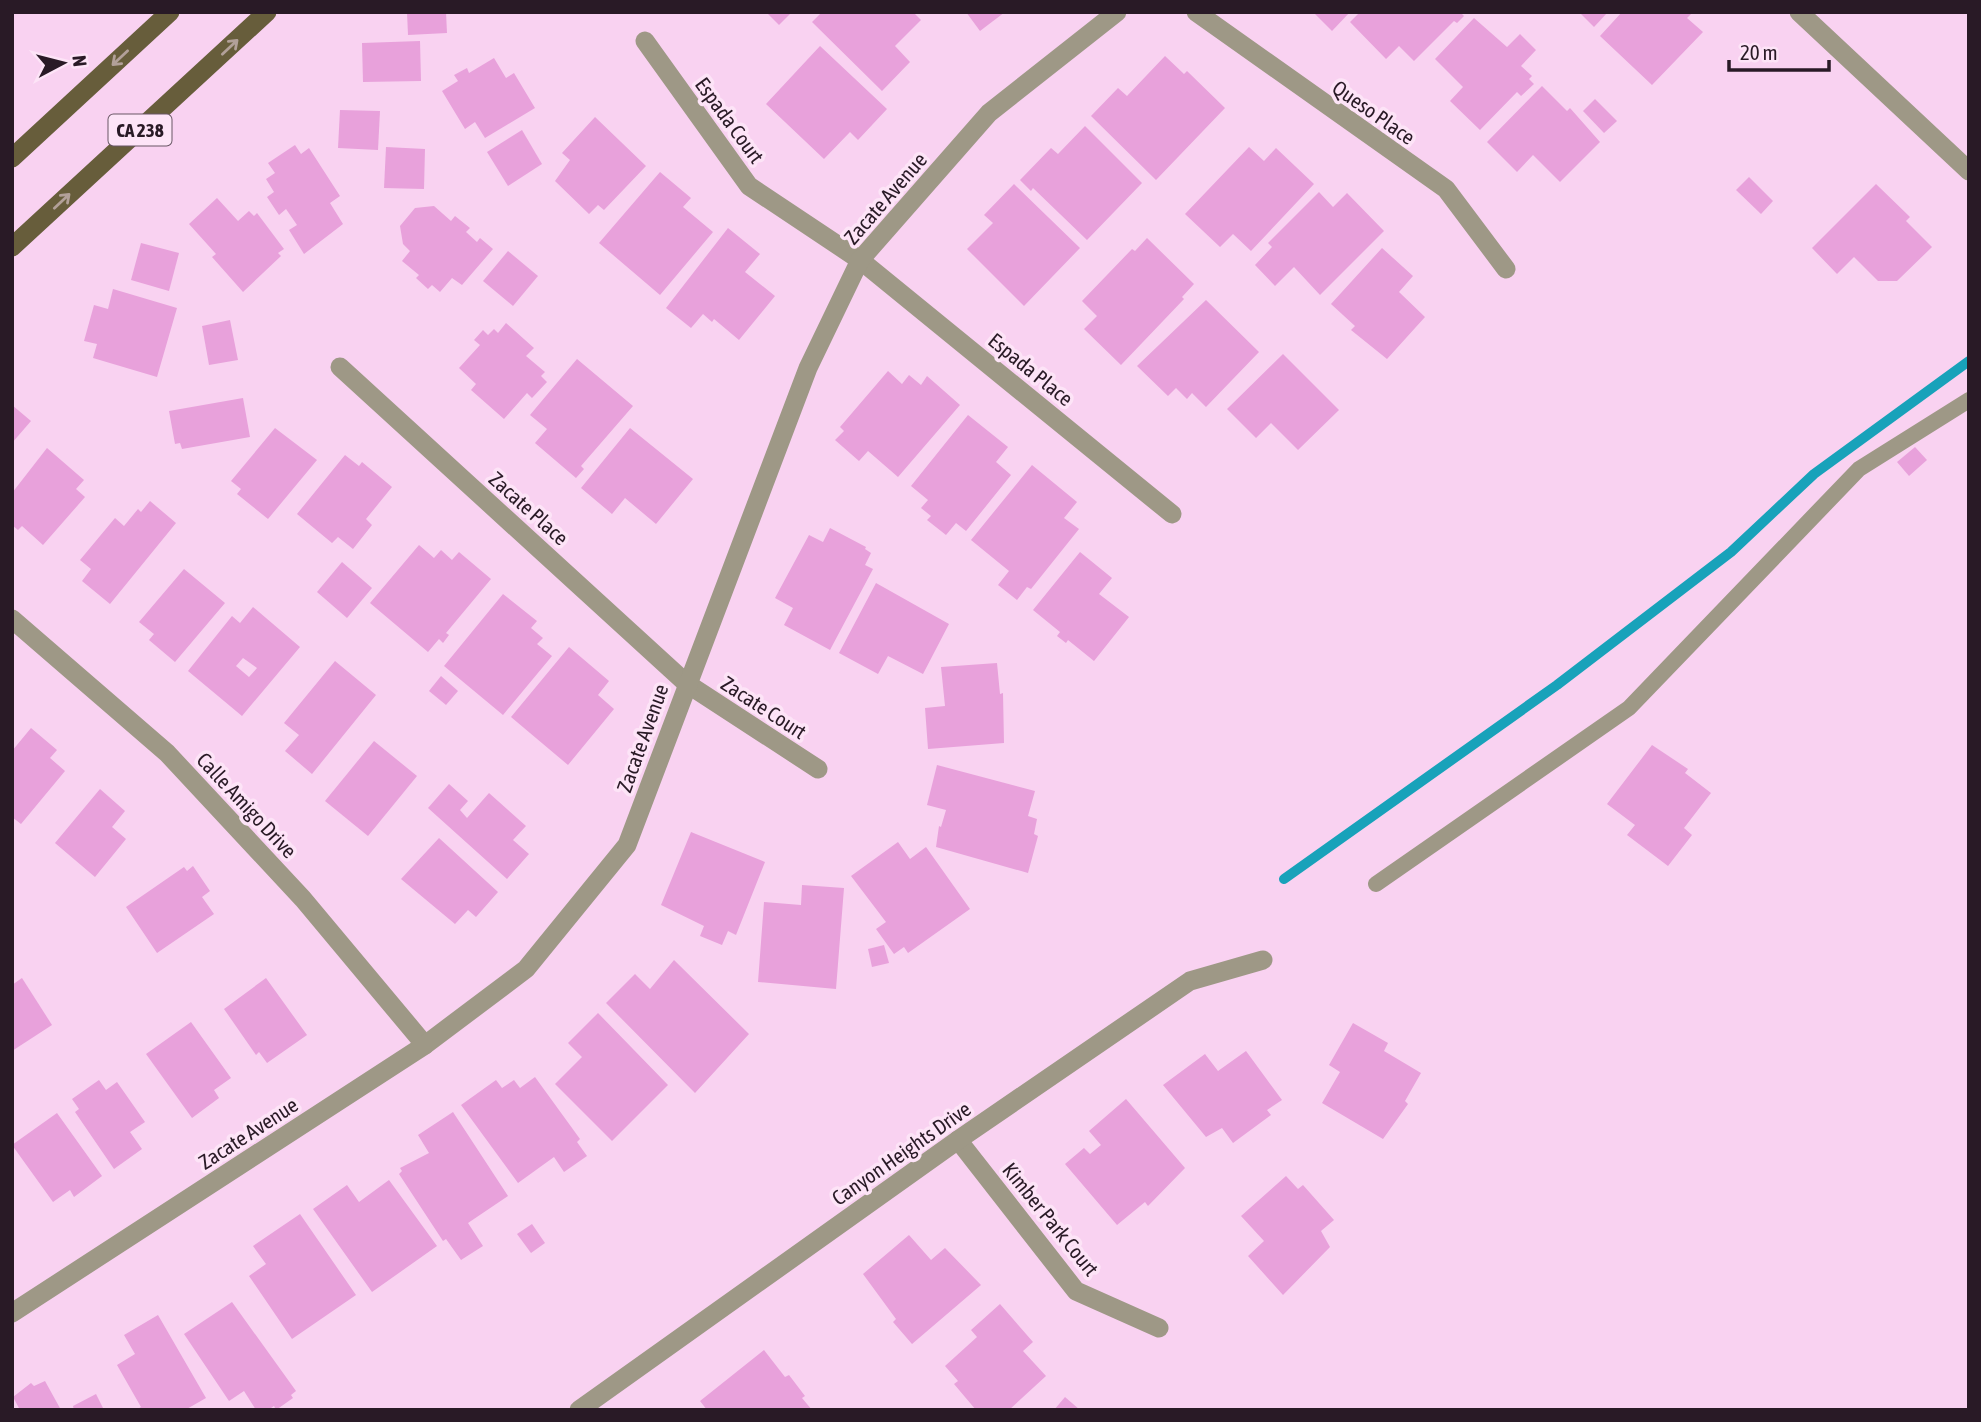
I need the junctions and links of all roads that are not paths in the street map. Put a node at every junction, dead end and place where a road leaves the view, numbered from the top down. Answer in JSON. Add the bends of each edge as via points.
{"nodes":[{"id":1,"x":170,"y":12,"type":"edge"},
{"id":2,"x":267,"y":12,"type":"edge"},
{"id":3,"x":1117,"y":12,"type":"edge"},
{"id":4,"x":1196,"y":12,"type":"edge"},
{"id":5,"x":1799,"y":12,"type":"edge"},
{"id":6,"x":645,"y":41,"type":"dead end"},
{"id":7,"x":12,"y":158,"type":"edge"},
{"id":8,"x":1969,"y":171,"type":"edge"},
{"id":9,"x":12,"y":247,"type":"edge"},
{"id":10,"x":860,"y":260,"type":"junction"},
{"id":11,"x":1506,"y":269,"type":"dead end"},
{"id":12,"x":340,"y":368,"type":"dead end"},
{"id":13,"x":1969,"y":400,"type":"edge"},
{"id":14,"x":1172,"y":514,"type":"dead end"},
{"id":15,"x":12,"y":619,"type":"edge"},
{"id":16,"x":686,"y":683,"type":"junction"},
{"id":17,"x":818,"y":769,"type":"dead end"},
{"id":18,"x":1376,"y":884,"type":"dead end"},
{"id":19,"x":1263,"y":960,"type":"dead end"},
{"id":20,"x":425,"y":1045,"type":"junction"},
{"id":21,"x":958,"y":1140,"type":"junction"},
{"id":22,"x":15,"y":1307,"type":"edge"},
{"id":23,"x":1159,"y":1328,"type":"dead end"},
{"id":24,"x":579,"y":1410,"type":"edge"}],
"edges":[{"from":1,"to":7,"type":"main road","one_way":true},
{"from":9,"to":2,"type":"main road","number":"CA 238","one_way":true},
{"from":3,"to":10,"type":"street","name":"Zacate Avenue","via":[[989,113]]},
{"from":4,"to":11,"type":"street","name":"Queso Place","via":[[1446,189]]},
{"from":5,"to":8,"type":"street"},
{"from":6,"to":10,"type":"street","name":"Espada Court","via":[[749,186]]},
{"from":10,"to":14,"type":"street","name":"Espada Place"},
{"from":10,"to":16,"type":"street","name":"Zacate Avenue","via":[[808,369]]},
{"from":12,"to":16,"type":"street","name":"Zacate Place"},
{"from":13,"to":18,"type":"lane","via":[[1859,469],[1629,708]]},
{"from":15,"to":20,"type":"street","name":"Calle Amigo Drive","via":[[167,753],[303,899]]},
{"from":16,"to":17,"type":"street","name":"Zacate Court"},
{"from":16,"to":20,"type":"street","name":"Zacate Avenue","via":[[626,845],[526,969]]},
{"from":19,"to":21,"type":"street","name":"Canyon Heights Drive","via":[[1190,981]]},
{"from":20,"to":22,"type":"street","name":"Zacate Avenue"},
{"from":21,"to":23,"type":"street","name":"Kimber Park Court","via":[[1076,1292]]},
{"from":21,"to":24,"type":"street","name":"Canyon Heights Drive"}]}
